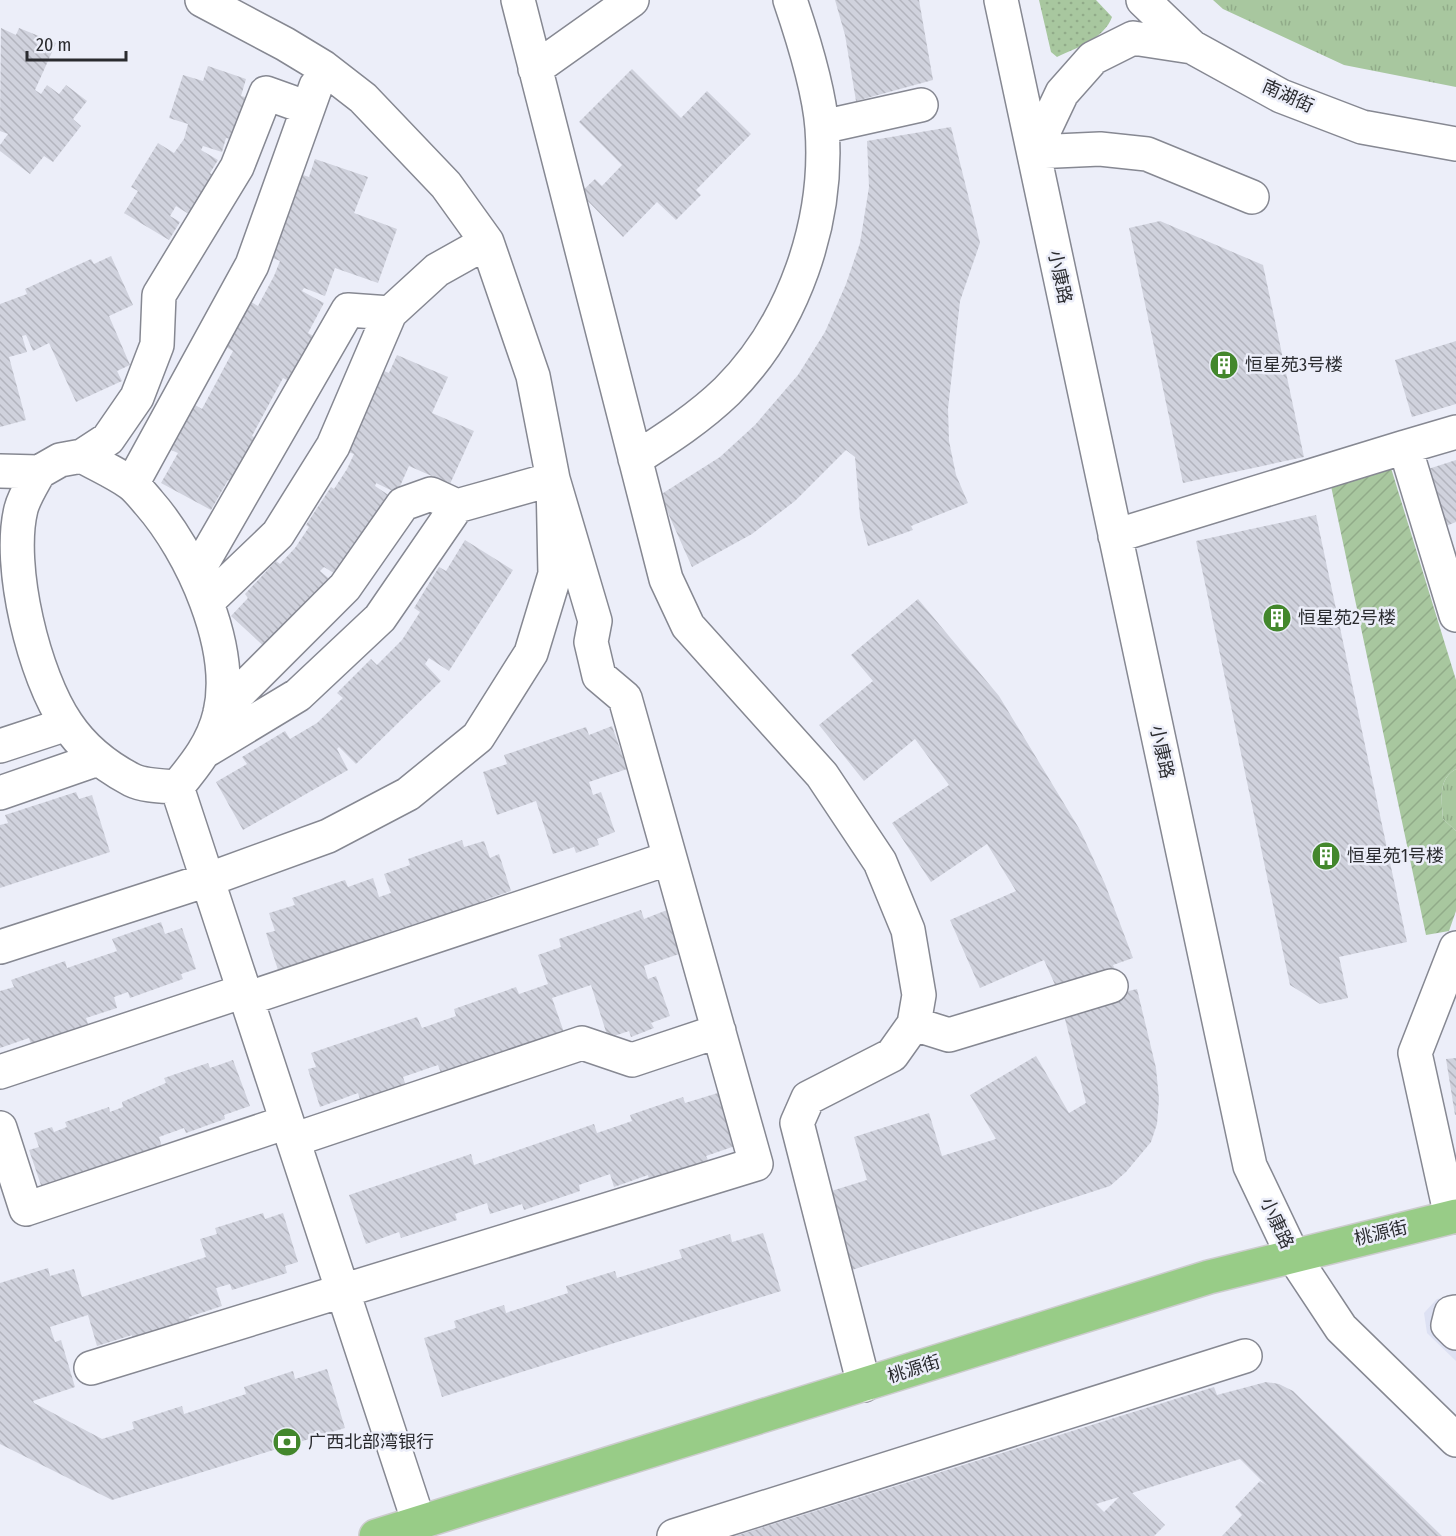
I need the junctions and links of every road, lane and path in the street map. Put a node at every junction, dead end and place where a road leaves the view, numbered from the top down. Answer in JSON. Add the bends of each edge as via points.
{"nodes":[{"id":1,"x":201,"y":0,"type":"edge"},
{"id":2,"x":518,"y":0,"type":"edge"},
{"id":3,"x":632,"y":0,"type":"edge"},
{"id":4,"x":790,"y":0,"type":"edge"},
{"id":5,"x":1001,"y":0,"type":"edge"},
{"id":6,"x":1143,"y":0,"type":"edge"},
{"id":7,"x":1192,"y":46,"type":"junction"},
{"id":8,"x":323,"y":67,"type":"junction"},
{"id":9,"x":536,"y":69,"type":"junction"},
{"id":10,"x":921,"y":105,"type":"dead end"},
{"id":11,"x":308,"y":108,"type":"junction"},
{"id":12,"x":822,"y":127,"type":"junction"},
{"id":13,"x":1456,"y":144,"type":"edge"},
{"id":14,"x":1034,"y":152,"type":"junction"},
{"id":15,"x":1252,"y":197,"type":"dead end"},
{"id":16,"x":487,"y":242,"type":"junction"},
{"id":17,"x":390,"y":313,"type":"junction"},
{"id":18,"x":1456,"y":432,"type":"edge"},
{"id":19,"x":1406,"y":447,"type":"junction"},
{"id":20,"x":82,"y":456,"type":"junction"},
{"id":21,"x":635,"y":459,"type":"junction"},
{"id":22,"x":0,"y":471,"type":"edge"},
{"id":23,"x":39,"y":472,"type":"junction"},
{"id":24,"x":553,"y":479,"type":"junction"},
{"id":25,"x":132,"y":484,"type":"junction"},
{"id":26,"x":457,"y":506,"type":"junction"},
{"id":27,"x":1116,"y":536,"type":"junction"},
{"id":28,"x":1447,"y":554,"type":"edge"},
{"id":29,"x":9,"y":567,"type":"edge"},
{"id":30,"x":202,"y":588,"type":"junction"},
{"id":31,"x":1456,"y":615,"type":"edge"},
{"id":32,"x":220,"y":712,"type":"junction"},
{"id":33,"x":67,"y":724,"type":"junction"},
{"id":34,"x":0,"y":746,"type":"edge"},
{"id":35,"x":207,"y":750,"type":"junction"},
{"id":36,"x":98,"y":759,"type":"junction"},
{"id":37,"x":177,"y":788,"type":"junction"},
{"id":38,"x":0,"y":793,"type":"edge"},
{"id":39,"x":670,"y":858,"type":"junction"},
{"id":40,"x":207,"y":880,"type":"junction"},
{"id":41,"x":0,"y":947,"type":"edge"},
{"id":42,"x":1454,"y":959,"type":"edge"},
{"id":43,"x":1111,"y":986,"type":"dead end"},
{"id":44,"x":245,"y":995,"type":"junction"},
{"id":45,"x":914,"y":1024,"type":"junction"},
{"id":46,"x":718,"y":1031,"type":"junction"},
{"id":47,"x":0,"y":1072,"type":"edge"},
{"id":48,"x":0,"y":1128,"type":"edge"},
{"id":49,"x":290,"y":1131,"type":"junction"},
{"id":50,"x":1454,"y":1216,"type":"edge"},
{"id":51,"x":1292,"y":1254,"type":"junction"},
{"id":52,"x":342,"y":1290,"type":"junction"},
{"id":53,"x":1456,"y":1312,"type":"edge"},
{"id":54,"x":1456,"y":1333,"type":"edge"},
{"id":55,"x":1245,"y":1356,"type":"dead end"},
{"id":56,"x":91,"y":1368,"type":"dead end"},
{"id":57,"x":864,"y":1384,"type":"junction"},
{"id":58,"x":1456,"y":1440,"type":"edge"},
{"id":59,"x":419,"y":1523,"type":"junction"},
{"id":60,"x":376,"y":1536,"type":"edge"},
{"id":61,"x":674,"y":1536,"type":"edge"}],
"edges":[{"from":1,"to":8,"type":"street"},
{"from":2,"to":9,"type":"street"},
{"from":3,"to":9,"type":"street"},
{"from":4,"to":12,"type":"street","via":[[804,39]]},
{"from":5,"to":14,"type":"street","name":"小康路"},
{"from":6,"to":7,"type":"street","name":"南湖街"},
{"from":7,"to":13,"type":"street","name":"南湖街","via":[[1281,96],[1362,127]]},
{"from":7,"to":14,"type":"street","via":[[1133,38],[1093,58],[1062,93]]},
{"from":8,"to":11,"type":"street"},
{"from":8,"to":16,"type":"street","via":[[363,98],[400,135],[446,185]]},
{"from":9,"to":21,"type":"street"},
{"from":10,"to":12,"type":"street"},
{"from":11,"to":20,"type":"street","via":[[266,93],[237,167],[159,295],[157,345],[137,397],[108,439]]},
{"from":11,"to":25,"type":"street","via":[[252,265]]},
{"from":12,"to":21,"type":"street","via":[[822,185],[814,230],[793,296],[764,346],[728,390],[684,429]]},
{"from":14,"to":15,"type":"street","via":[[1100,149],[1147,154]]},
{"from":14,"to":27,"type":"street","name":"小康路"},
{"from":16,"to":17,"type":"street","via":[[437,270]]},
{"from":16,"to":24,"type":"street","via":[[533,376]]},
{"from":17,"to":30,"type":"street","via":[[333,446],[278,534]]},
{"from":17,"to":30,"type":"street","via":[[348,310]]},
{"from":18,"to":19,"type":"street"},
{"from":19,"to":27,"type":"street"},
{"from":19,"to":28,"type":"street"},
{"from":20,"to":23,"type":"street","via":[[60,460]]},
{"from":20,"to":25,"type":"street"},
{"from":21,"to":45,"type":"street","via":[[666,579],[688,626],[822,775],[880,862],[908,930],[919,994]]},
{"from":22,"to":23,"type":"street"},
{"from":23,"to":29,"type":"street","via":[[21,508]]},
{"from":24,"to":26,"type":"street"},
{"from":24,"to":39,"type":"street","via":[[595,621],[591,642],[599,676],[625,698]]},
{"from":24,"to":40,"type":"street","via":[[555,574],[531,654],[478,737],[408,794],[328,836]]},
{"from":25,"to":30,"type":"street","via":[[168,525]]},
{"from":26,"to":32,"type":"street","via":[[431,494],[403,504],[345,587]]},
{"from":26,"to":35,"type":"street","via":[[380,618],[298,694]]},
{"from":27,"to":51,"type":"street","name":"小康路","via":[[1250,1166]]},
{"from":28,"to":31,"type":"street"},
{"from":29,"to":33,"type":"street","via":[[42,675]]},
{"from":30,"to":32,"type":"street","via":[[222,671]]},
{"from":32,"to":35,"type":"street"},
{"from":33,"to":34,"type":"street"},
{"from":33,"to":36,"type":"street"},
{"from":35,"to":37,"type":"street"},
{"from":36,"to":37,"type":"street","via":[[135,782]]},
{"from":36,"to":38,"type":"street"},
{"from":37,"to":40,"type":"street"},
{"from":39,"to":44,"type":"street"},
{"from":39,"to":46,"type":"street"},
{"from":40,"to":41,"type":"street"},
{"from":40,"to":44,"type":"street"},
{"from":42,"to":50,"type":"street","via":[[1415,1053]]},
{"from":43,"to":45,"type":"street","via":[[949,1035]]},
{"from":44,"to":47,"type":"street"},
{"from":44,"to":49,"type":"street"},
{"from":45,"to":57,"type":"street","via":[[892,1055],[808,1098],[797,1123]]},
{"from":46,"to":49,"type":"street","via":[[632,1060],[582,1043]]},
{"from":46,"to":52,"type":"street","via":[[756,1164]]},
{"from":48,"to":49,"type":"street","via":[[26,1209]]},
{"from":49,"to":52,"type":"street"},
{"from":50,"to":51,"type":"main road","name":"桃源街"},
{"from":51,"to":57,"type":"main road","name":"桃源街"},
{"from":51,"to":58,"type":"street","name":"小康路","via":[[1341,1328]]},
{"from":52,"to":56,"type":"street"},
{"from":52,"to":59,"type":"street"},
{"from":53,"to":54,"type":"street","via":[[1451,1313],[1448,1326]]},
{"from":55,"to":61,"type":"street"},
{"from":57,"to":59,"type":"main road","name":"桃源街"},
{"from":59,"to":60,"type":"main road","name":"桃源街"}]}
